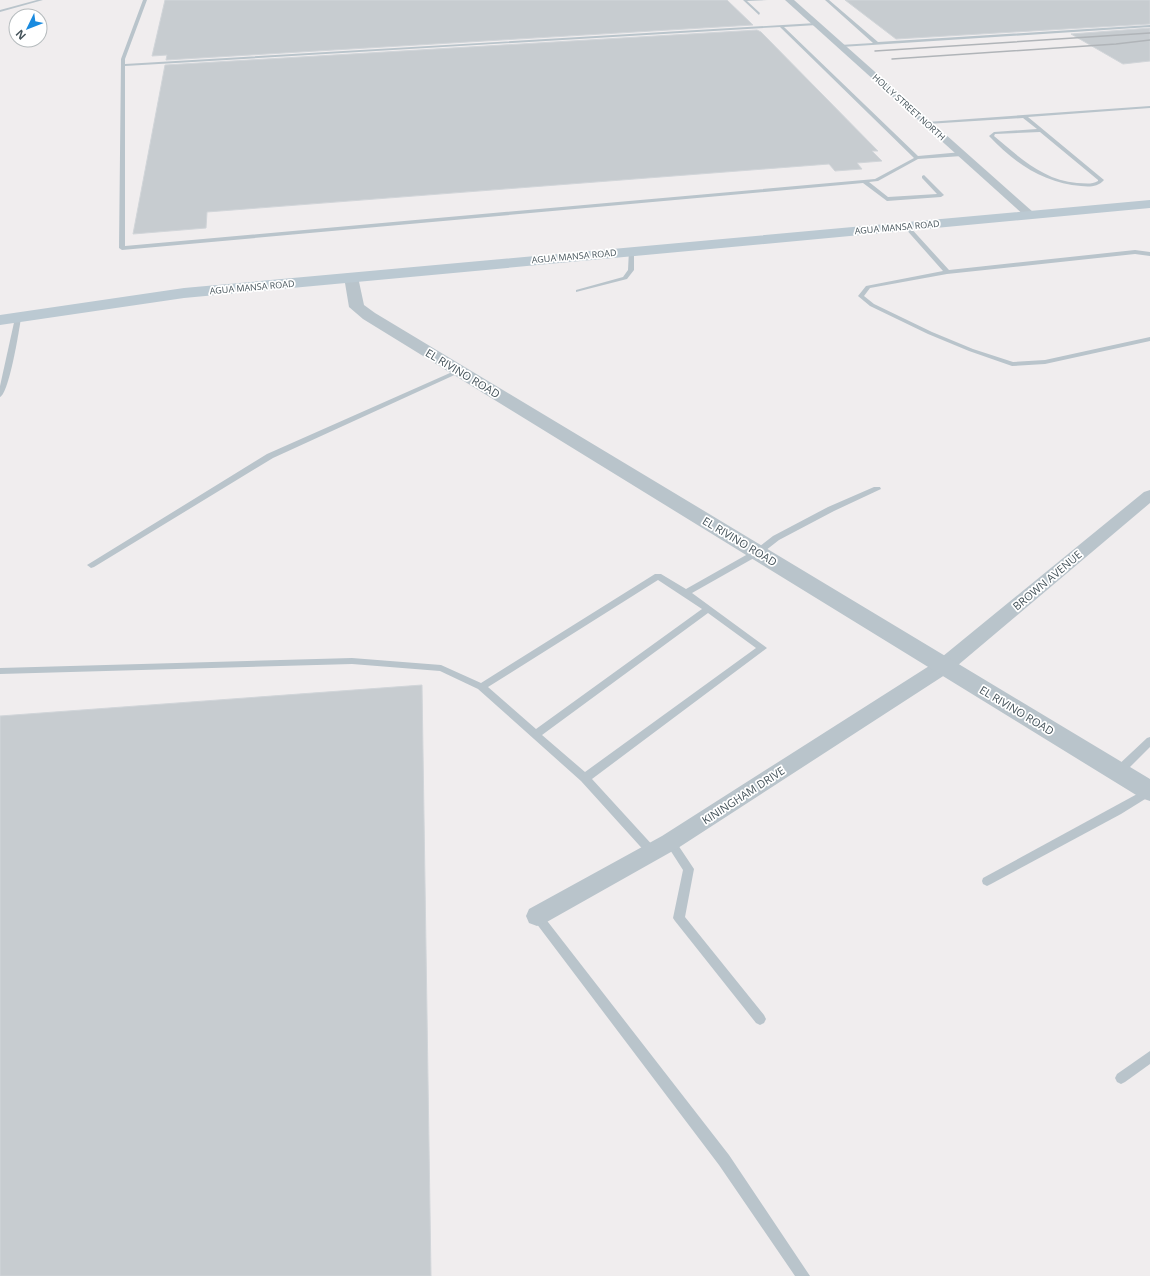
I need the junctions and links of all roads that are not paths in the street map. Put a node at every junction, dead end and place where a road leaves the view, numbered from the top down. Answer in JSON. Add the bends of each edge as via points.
{"nodes":[{"id":1,"x":41,"y":0,"type":"edge"},
{"id":2,"x":145,"y":0,"type":"edge"},
{"id":3,"x":745,"y":0,"type":"edge"},
{"id":4,"x":766,"y":0,"type":"edge"},
{"id":5,"x":789,"y":0,"type":"edge"},
{"id":6,"x":827,"y":0,"type":"edge"},
{"id":7,"x":0,"y":11,"type":"edge"},
{"id":8,"x":759,"y":14,"type":"dead end"},
{"id":9,"x":816,"y":24,"type":"junction"},
{"id":10,"x":781,"y":26,"type":"junction"},
{"id":11,"x":1150,"y":26,"type":"edge"},
{"id":12,"x":877,"y":44,"type":"junction"},
{"id":13,"x":841,"y":46,"type":"junction"},
{"id":14,"x":123,"y":65,"type":"junction"},
{"id":15,"x":1150,"y":107,"type":"edge"},
{"id":16,"x":1024,"y":116,"type":"junction"},
{"id":17,"x":928,"y":123,"type":"junction"},
{"id":18,"x":1042,"y":130,"type":"junction"},
{"id":19,"x":962,"y":154,"type":"junction"},
{"id":20,"x":917,"y":158,"type":"junction"},
{"id":21,"x":924,"y":177,"type":"dead end"},
{"id":22,"x":864,"y":181,"type":"junction"},
{"id":23,"x":1150,"y":204,"type":"edge"},
{"id":24,"x":1029,"y":214,"type":"junction"},
{"id":25,"x":906,"y":226,"type":"junction"},
{"id":26,"x":631,"y":251,"type":"junction"},
{"id":27,"x":1150,"y":254,"type":"edge"},
{"id":28,"x":947,"y":272,"type":"junction"},
{"id":29,"x":350,"y":277,"type":"junction"},
{"id":30,"x":578,"y":291,"type":"dead end"},
{"id":31,"x":18,"y":318,"type":"junction"},
{"id":32,"x":0,"y":320,"type":"edge"},
{"id":33,"x":1150,"y":339,"type":"edge"},
{"id":34,"x":459,"y":371,"type":"junction"},
{"id":35,"x":0,"y":395,"type":"edge"},
{"id":36,"x":877,"y":489,"type":"dead end"},
{"id":37,"x":1150,"y":495,"type":"edge"},
{"id":38,"x":758,"y":552,"type":"junction"},
{"id":39,"x":90,"y":565,"type":"dead end"},
{"id":40,"x":686,"y":593,"type":"junction"},
{"id":41,"x":708,"y":609,"type":"junction"},
{"id":42,"x":944,"y":666,"type":"junction"},
{"id":43,"x":0,"y":671,"type":"edge"},
{"id":44,"x":481,"y":687,"type":"junction"},
{"id":45,"x":535,"y":735,"type":"junction"},
{"id":46,"x":1150,"y":741,"type":"edge"},
{"id":47,"x":1118,"y":772,"type":"junction"},
{"id":48,"x":585,"y":778,"type":"junction"},
{"id":49,"x":1150,"y":791,"type":"edge"},
{"id":50,"x":670,"y":842,"type":"junction"},
{"id":51,"x":652,"y":852,"type":"junction"},
{"id":52,"x":987,"y":881,"type":"dead end"},
{"id":53,"x":537,"y":916,"type":"joint"},
{"id":54,"x":760,"y":1018,"type":"dead end"},
{"id":55,"x":1150,"y":1057,"type":"edge"},
{"id":56,"x":1121,"y":1078,"type":"dead end"},
{"id":57,"x":803,"y":1276,"type":"edge"}],
"edges":[{"from":1,"to":7,"type":"lane"},
{"from":2,"to":14,"type":"lane"},
{"from":3,"to":4,"type":"lane"},
{"from":3,"to":8,"type":"lane"},
{"from":5,"to":9,"type":"street","name":"HOLLY STREET NORTH"},
{"from":6,"to":12,"type":"lane"},
{"from":9,"to":10,"type":"lane"},
{"from":9,"to":13,"type":"street","name":"HOLLY STREET NORTH"},
{"from":10,"to":14,"type":"lane"},
{"from":10,"to":20,"type":"lane"},
{"from":11,"to":12,"type":"lane"},
{"from":12,"to":13,"type":"lane"},
{"from":13,"to":17,"type":"street","name":"HOLLY STREET NORTH"},
{"from":14,"to":22,"type":"lane","via":[[122,248]]},
{"from":15,"to":16,"type":"lane"},
{"from":16,"to":17,"type":"lane"},
{"from":16,"to":18,"type":"lane"},
{"from":17,"to":19,"type":"street","name":"HOLLY STREET NORTH"},
{"from":18,"to":18,"type":"lane","via":[[1102,180],[1101,182],[1079,185],[1044,177],[1032,171],[990,136],[994,133]]},
{"from":19,"to":20,"type":"lane"},
{"from":19,"to":24,"type":"street","name":"HOLLY STREET NORTH"},
{"from":20,"to":22,"type":"lane","via":[[876,180]]},
{"from":21,"to":22,"type":"lane","via":[[941,195],[887,199]]},
{"from":23,"to":24,"type":"main road","name":"AGUA MANSA ROAD"},
{"from":24,"to":25,"type":"main road","name":"AGUA MANSA ROAD"},
{"from":25,"to":26,"type":"main road","name":"AGUA MANSA ROAD"},
{"from":25,"to":28,"type":"lane"},
{"from":26,"to":29,"type":"main road","name":"AGUA MANSA ROAD"},
{"from":26,"to":30,"type":"lane","via":[[631,270],[625,278]]},
{"from":27,"to":28,"type":"lane","via":[[1135,252]]},
{"from":28,"to":33,"type":"lane","via":[[868,287],[861,296],[872,305],[930,333],[1012,364],[1045,362]]},
{"from":29,"to":31,"type":"main road","name":"AGUA MANSA ROAD","via":[[184,293]]},
{"from":29,"to":34,"type":"street","name":"EL RIVINO ROAD","via":[[357,307]]},
{"from":31,"to":32,"type":"main road","name":"AGUA MANSA ROAD"},
{"from":31,"to":35,"type":"lane"},
{"from":34,"to":38,"type":"street","name":"EL RIVINO ROAD"},
{"from":34,"to":39,"type":"lane","via":[[270,456]]},
{"from":36,"to":38,"type":"lane","via":[[776,538]]},
{"from":37,"to":42,"type":"street","name":"BROWN AVENUE"},
{"from":38,"to":40,"type":"lane"},
{"from":38,"to":42,"type":"street","name":"EL RIVINO ROAD"},
{"from":40,"to":41,"type":"lane"},
{"from":40,"to":44,"type":"lane","via":[[658,576]]},
{"from":41,"to":45,"type":"lane"},
{"from":41,"to":48,"type":"lane","via":[[762,648]]},
{"from":42,"to":47,"type":"street","name":"EL RIVINO ROAD"},
{"from":42,"to":50,"type":"street","name":"KININGHAM DRIVE"},
{"from":43,"to":44,"type":"lane","via":[[352,661],[441,668]]},
{"from":44,"to":45,"type":"lane"},
{"from":45,"to":48,"type":"lane"},
{"from":46,"to":47,"type":"lane"},
{"from":47,"to":49,"type":"street","name":"EL RIVINO ROAD"},
{"from":48,"to":51,"type":"lane"},
{"from":49,"to":52,"type":"lane"},
{"from":50,"to":51,"type":"street","name":"KININGHAM DRIVE"},
{"from":50,"to":54,"type":"lane","via":[[689,869],[679,918]]},
{"from":51,"to":53,"type":"street","name":"KININGHAM DRIVE"},
{"from":53,"to":57,"type":"lane","via":[[724,1160]]},
{"from":55,"to":56,"type":"lane"}]}
